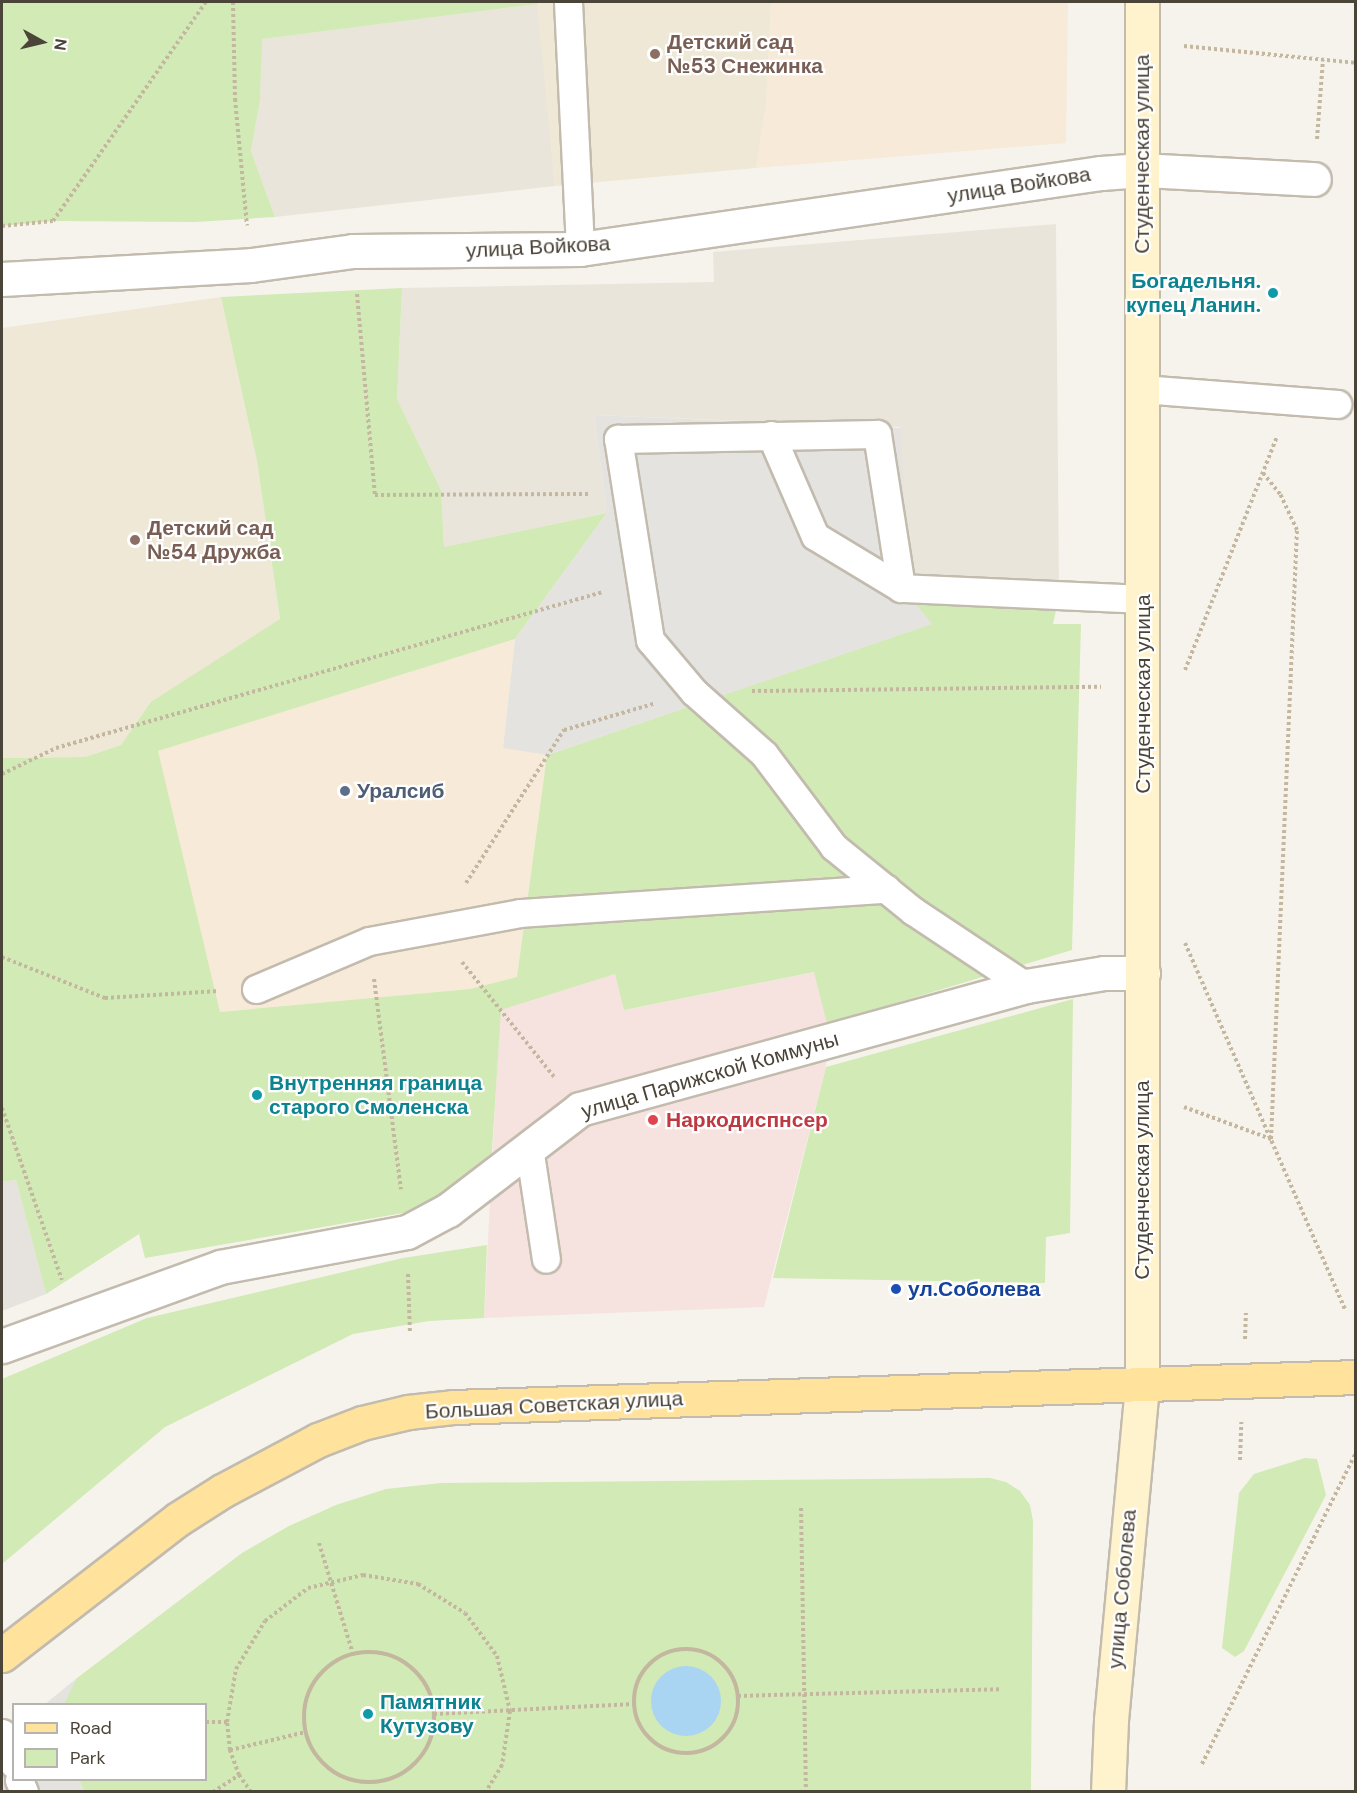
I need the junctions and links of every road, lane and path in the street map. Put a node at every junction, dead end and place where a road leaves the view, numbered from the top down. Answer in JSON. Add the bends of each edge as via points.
{"nodes":[{"id":1,"x":206,"y":2,"type":"edge"},
{"id":2,"x":233,"y":2,"type":"edge"},
{"id":3,"x":568,"y":2,"type":"edge"},
{"id":4,"x":1142,"y":2,"type":"edge"},
{"id":5,"x":1180,"y":45,"type":"dead end"},
{"id":6,"x":1323,"y":59,"type":"junction"},
{"id":7,"x":1356,"y":63,"type":"edge"},
{"id":8,"x":1142,"y":170,"type":"junction"},
{"id":9,"x":1314,"y":178,"type":"joint"},
{"id":10,"x":2,"y":226,"type":"edge"},
{"id":11,"x":580,"y":249,"type":"junction"},
{"id":12,"x":353,"y":251,"type":"junction"},
{"id":13,"x":251,"y":266,"type":"junction"},
{"id":14,"x":2,"y":279,"type":"edge"},
{"id":15,"x":1142,"y":389,"type":"junction"},
{"id":16,"x":1292,"y":401,"type":"junction"},
{"id":17,"x":1337,"y":404,"type":"dead end"},
{"id":18,"x":771,"y":435,"type":"junction"},
{"id":19,"x":1263,"y":473,"type":"junction"},
{"id":20,"x":627,"y":494,"type":"junction"},
{"id":21,"x":638,"y":583,"type":"junction"},
{"id":22,"x":901,"y":588,"type":"junction"},
{"id":23,"x":1143,"y":599,"type":"junction"},
{"id":24,"x":1182,"y":680,"type":"dead end"},
{"id":25,"x":2,"y":774,"type":"edge"},
{"id":26,"x":886,"y":889,"type":"junction"},
{"id":27,"x":436,"y":929,"type":"junction"},
{"id":28,"x":1180,"y":932,"type":"dead end"},
{"id":29,"x":369,"y":941,"type":"junction"},
{"id":30,"x":2,"y":957,"type":"edge"},
{"id":31,"x":1143,"y":973,"type":"junction"},
{"id":32,"x":1026,"y":986,"type":"junction"},
{"id":33,"x":256,"y":989,"type":"joint"},
{"id":34,"x":1180,"y":1106,"type":"dead end"},
{"id":35,"x":2,"y":1108,"type":"edge"},
{"id":36,"x":580,"y":1109,"type":"junction"},
{"id":37,"x":1271,"y":1139,"type":"junction"},
{"id":38,"x":529,"y":1147,"type":"junction"},
{"id":39,"x":407,"y":1232,"type":"junction"},
{"id":40,"x":546,"y":1259,"type":"dead end"},
{"id":41,"x":1346,"y":1311,"type":"dead end"},
{"id":42,"x":76,"y":1319,"type":"junction"},
{"id":43,"x":410,"y":1334,"type":"dead end"},
{"id":44,"x":2,"y":1346,"type":"edge"},
{"id":45,"x":1356,"y":1377,"type":"edge"},
{"id":46,"x":1142,"y":1386,"type":"junction"},
{"id":47,"x":1356,"y":1452,"type":"edge"},
{"id":48,"x":801,"y":1508,"type":"dead end"},
{"id":49,"x":319,"y":1543,"type":"dead end"},
{"id":50,"x":332,"y":1583,"type":"junction"},
{"id":51,"x":353,"y":1654,"type":"junction"},
{"id":52,"x":2,"y":1655,"type":"edge"},
{"id":53,"x":1000,"y":1689,"type":"dead end"},
{"id":54,"x":804,"y":1694,"type":"junction"},
{"id":55,"x":738,"y":1696,"type":"junction"},
{"id":56,"x":634,"y":1704,"type":"junction"},
{"id":57,"x":510,"y":1711,"type":"junction"},
{"id":58,"x":434,"y":1714,"type":"junction"},
{"id":59,"x":207,"y":1722,"type":"edge"},
{"id":60,"x":227,"y":1722,"type":"junction"},
{"id":61,"x":306,"y":1732,"type":"junction"},
{"id":62,"x":2,"y":1733,"type":"edge"},
{"id":63,"x":230,"y":1750,"type":"junction"},
{"id":64,"x":12,"y":1759,"type":"edge"},
{"id":65,"x":1202,"y":1764,"type":"dead end"},
{"id":66,"x":239,"y":1775,"type":"junction"},
{"id":67,"x":213,"y":1791,"type":"edge"},
{"id":68,"x":251,"y":1791,"type":"edge"},
{"id":69,"x":486,"y":1791,"type":"edge"},
{"id":70,"x":806,"y":1791,"type":"edge"},
{"id":71,"x":1108,"y":1791,"type":"edge"}],
"edges":[{"from":1,"to":10,"type":"path","via":[[52,221]]},
{"from":2,"to":13,"type":"path","via":[[236,99]]},
{"from":3,"to":11,"type":"lane"},
{"from":4,"to":8,"type":"main road","name":"Студенческая улица"},
{"from":5,"to":6,"type":"path"},
{"from":6,"to":7,"type":"path"},
{"from":6,"to":9,"type":"path"},
{"from":8,"to":9,"type":"street","name":"улица Войкова"},
{"from":8,"to":11,"type":"street","name":"улица Войкова","via":[[1101,172]]},
{"from":8,"to":15,"type":"main road","name":"Студенческая улица"},
{"from":11,"to":12,"type":"street","name":"улица Войкова"},
{"from":12,"to":13,"type":"street","name":"улица Войкова"},
{"from":12,"to":20,"type":"path","via":[[375,495]]},
{"from":13,"to":14,"type":"street","name":"улица Войкова"},
{"from":15,"to":16,"type":"lane"},
{"from":15,"to":23,"type":"main road","name":"Студенческая улица"},
{"from":16,"to":17,"type":"lane"},
{"from":16,"to":19,"type":"path"},
{"from":18,"to":20,"type":"lane","via":[[618,439]]},
{"from":18,"to":22,"type":"lane","via":[[815,536]]},
{"from":18,"to":22,"type":"lane","via":[[877,434]]},
{"from":19,"to":24,"type":"path"},
{"from":19,"to":37,"type":"path","via":[[1280,494],[1297,530]]},
{"from":20,"to":21,"type":"lane"},
{"from":21,"to":25,"type":"path","via":[[56,748]]},
{"from":21,"to":26,"type":"lane","via":[[650,640],[694,692],[764,754],[834,847]]},
{"from":22,"to":23,"type":"lane"},
{"from":23,"to":31,"type":"main road","name":"Студенческая улица"},
{"from":26,"to":27,"type":"lane","via":[[520,913]]},
{"from":26,"to":32,"type":"lane"},
{"from":27,"to":29,"type":"lane"},
{"from":27,"to":36,"type":"path"},
{"from":28,"to":37,"type":"path"},
{"from":29,"to":33,"type":"lane"},
{"from":29,"to":39,"type":"path"},
{"from":30,"to":33,"type":"path","via":[[105,998]]},
{"from":31,"to":32,"type":"street","name":"улица Парижской Коммуны","via":[[1104,973]]},
{"from":31,"to":46,"type":"main road","name":"Студенческая улица"},
{"from":32,"to":36,"type":"street","name":"улица Парижской Коммуны"},
{"from":34,"to":37,"type":"path"},
{"from":35,"to":42,"type":"path"},
{"from":36,"to":38,"type":"street","name":"улица Парижской Коммуны"},
{"from":37,"to":41,"type":"path"},
{"from":38,"to":39,"type":"street","name":"улица Парижской Коммуны","via":[[448,1210]]},
{"from":38,"to":40,"type":"lane"},
{"from":39,"to":42,"type":"street","name":"улица Парижской Коммуны","via":[[220,1267]]},
{"from":39,"to":43,"type":"path"},
{"from":42,"to":44,"type":"street","name":"улица Парижской Коммуны"},
{"from":45,"to":46,"type":"main road","name":"Большая Советская улица"},
{"from":46,"to":52,"type":"main road","name":"Большая Советская улица","via":[[453,1407],[396,1414],[318,1440],[222,1491],[178,1519]]},
{"from":46,"to":71,"type":"main road","name":"улица Соболева"},
{"from":47,"to":65,"type":"path"},
{"from":48,"to":54,"type":"path"},
{"from":49,"to":50,"type":"path"},
{"from":50,"to":51,"type":"path"},
{"from":50,"to":57,"type":"path","via":[[363,1575],[418,1584],[465,1613],[497,1656]]},
{"from":50,"to":60,"type":"path","via":[[308,1588],[265,1621],[236,1669]]},
{"from":51,"to":58,"type":"path","via":[[366,1651],[391,1655],[413,1668],[428,1689]]},
{"from":51,"to":61,"type":"path","via":[[341,1657],[320,1672],[307,1695],[303,1720]]},
{"from":53,"to":54,"type":"path"},
{"from":54,"to":55,"type":"path"},
{"from":54,"to":70,"type":"path"},
{"from":55,"to":56,"type":"path","via":[[727,1668],[712,1654],[681,1649],[653,1659],[639,1675]]},
{"from":55,"to":56,"type":"path","via":[[732,1726],[718,1742],[701,1751],[679,1753],[659,1747],[644,1733],[634,1714]]},
{"from":56,"to":57,"type":"path"},
{"from":57,"to":58,"type":"path"},
{"from":57,"to":69,"type":"path","via":[[502,1765]]},
{"from":58,"to":61,"type":"path","via":[[431,1739],[417,1761],[398,1776],[371,1783],[346,1779],[324,1765],[308,1744]]},
{"from":59,"to":60,"type":"path"},
{"from":60,"to":63,"type":"path"},
{"from":61,"to":63,"type":"path"},
{"from":62,"to":64,"type":"lane"},
{"from":63,"to":66,"type":"path"},
{"from":66,"to":67,"type":"path"},
{"from":66,"to":68,"type":"path"}]}
